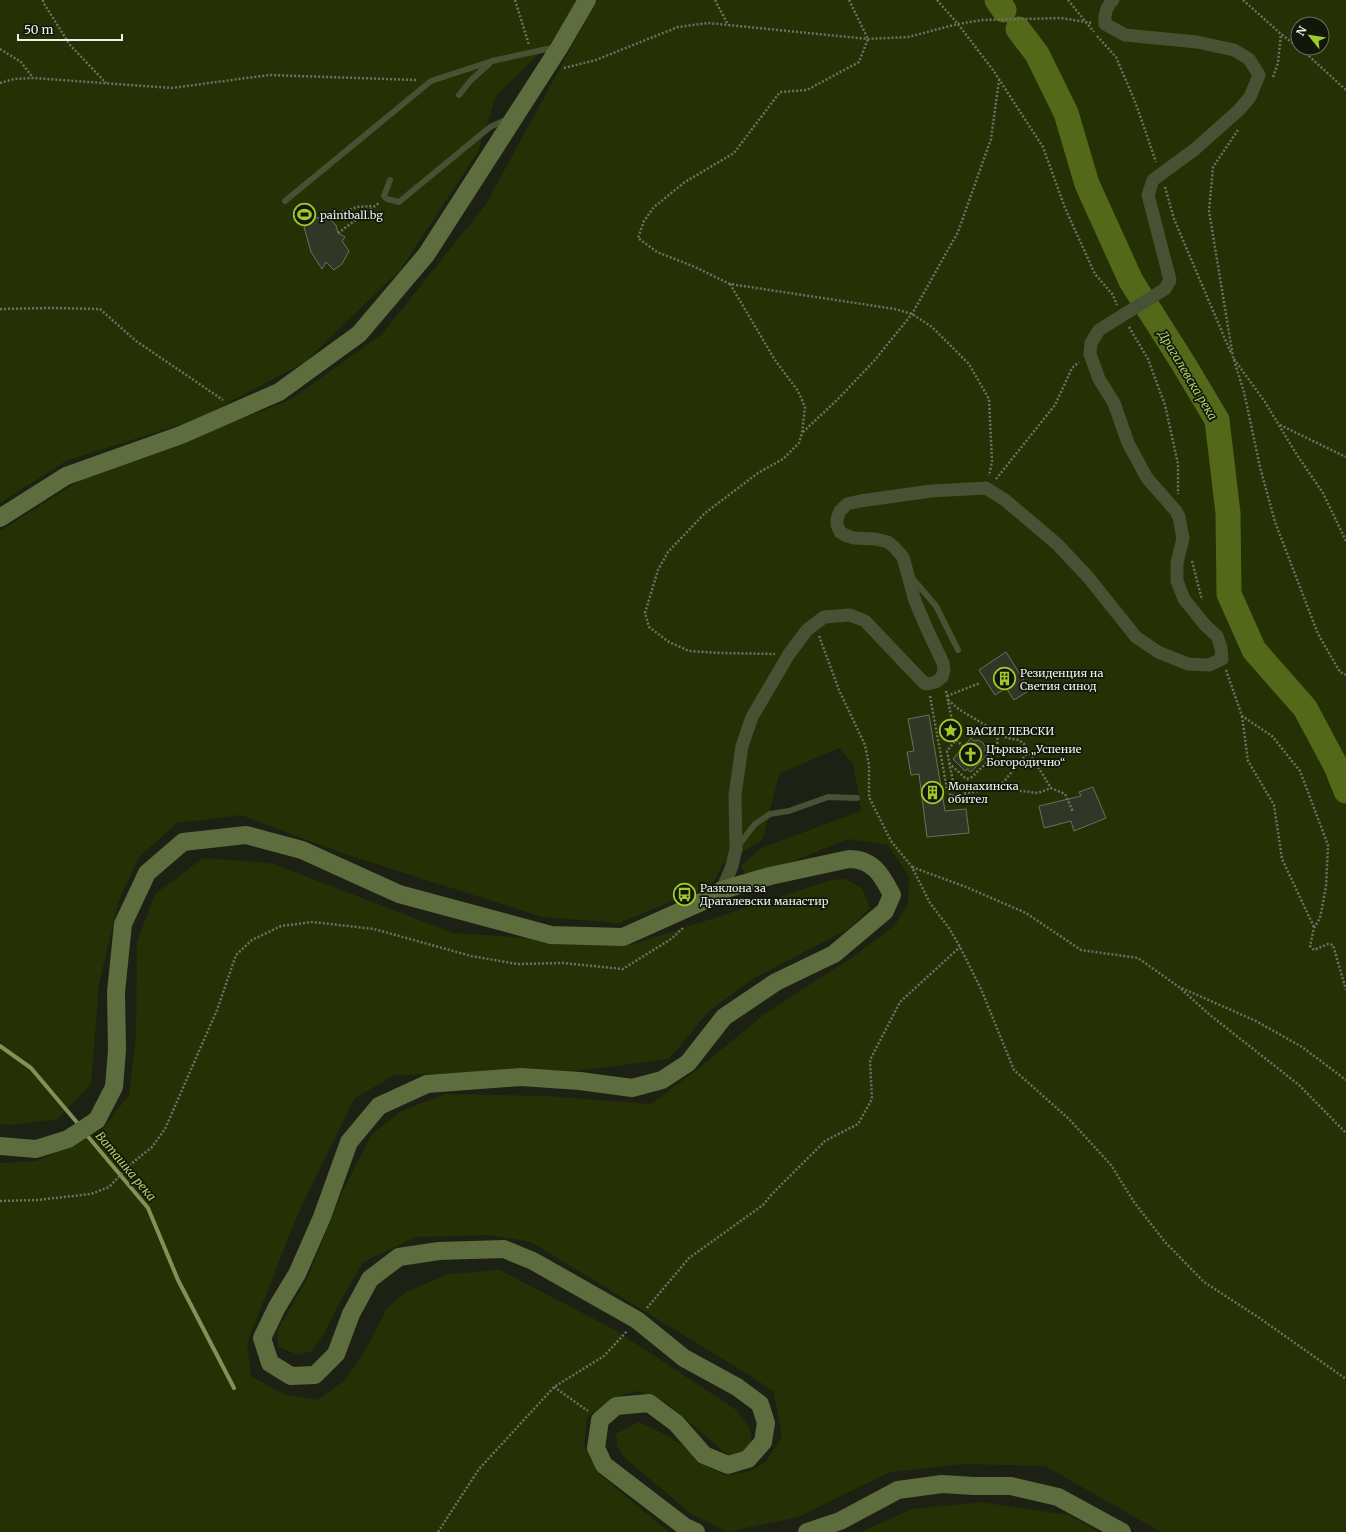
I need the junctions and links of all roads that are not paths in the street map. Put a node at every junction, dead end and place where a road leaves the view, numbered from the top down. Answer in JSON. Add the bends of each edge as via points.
{"nodes":[{"id":1,"x":587,"y":0,"type":"edge"},
{"id":2,"x":1113,"y":0,"type":"edge"},
{"id":3,"x":559,"y":48,"type":"junction"},
{"id":4,"x":492,"y":61,"type":"junction"},
{"id":5,"x":459,"y":95,"type":"dead end"},
{"id":6,"x":515,"y":116,"type":"junction"},
{"id":7,"x":390,"y":180,"type":"dead end"},
{"id":8,"x":286,"y":201,"type":"dead end"},
{"id":9,"x":0,"y":518,"type":"edge"},
{"id":10,"x":908,"y":573,"type":"junction"},
{"id":11,"x":958,"y":650,"type":"dead end"},
{"id":12,"x":857,"y":798,"type":"dead end"},
{"id":13,"x":736,"y":849,"type":"junction"},
{"id":14,"x":722,"y":890,"type":"junction"},
{"id":15,"x":0,"y":1146,"type":"edge"},
{"id":16,"x":696,"y":1532,"type":"edge"},
{"id":17,"x":807,"y":1532,"type":"edge"},
{"id":18,"x":1122,"y":1532,"type":"edge"}],
"edges":[{"from":1,"to":3,"type":"street"},
{"from":2,"to":10,"type":"street","via":[[1104,15],[1105,24],[1125,35],[1197,42],[1234,50],[1249,59],[1259,75],[1250,97],[1239,110],[1194,150],[1153,180],[1148,195],[1170,280],[1165,289],[1154,297],[1099,330],[1091,343],[1090,354],[1099,379],[1114,403],[1128,443],[1147,478],[1179,517],[1183,538],[1177,563],[1178,581],[1184,600],[1217,636],[1222,659],[1209,665],[1188,664],[1158,652],[1136,637],[1088,577],[1057,544],[1005,500],[986,488],[931,491],[860,501],[847,504],[840,511],[837,519],[840,532],[854,538],[888,542],[903,557]]},
{"from":3,"to":4,"type":"lane"},
{"from":3,"to":6,"type":"street"},
{"from":4,"to":5,"type":"lane"},
{"from":4,"to":8,"type":"lane","via":[[431,81]]},
{"from":6,"to":7,"type":"lane","via":[[490,127],[399,202],[384,196]]},
{"from":6,"to":9,"type":"street","via":[[426,255],[359,334],[279,392],[181,435],[66,476]]},
{"from":10,"to":11,"type":"lane","via":[[936,606]]},
{"from":10,"to":13,"type":"street","via":[[916,601],[943,663],[942,676],[936,682],[927,684],[865,621],[850,615],[824,617],[807,630],[789,654],[752,717],[742,746],[735,795]]},
{"from":12,"to":13,"type":"lane","via":[[828,797],[789,811],[770,814],[755,824]]},
{"from":13,"to":14,"type":"street"},
{"from":14,"to":15,"type":"street","via":[[708,899],[623,937],[551,934],[399,894],[302,850],[246,835],[183,842],[147,872],[123,924],[116,992],[117,1050],[114,1087],[97,1120],[68,1139],[36,1149]]},
{"from":14,"to":16,"type":"street","via":[[770,876],[849,859],[860,859],[873,867],[883,878],[892,895],[885,911],[834,954],[776,982],[724,1017],[688,1062],[662,1080],[632,1088],[580,1080],[521,1077],[427,1084],[379,1106],[349,1142],[322,1217],[297,1274],[262,1338],[270,1363],[291,1376],[315,1375],[336,1354],[351,1314],[370,1278],[398,1258],[439,1251],[504,1249],[533,1261],[637,1320],[684,1358],[738,1387],[760,1404],[766,1423],[763,1442],[748,1459],[728,1465],[704,1455],[676,1424],[649,1403],[616,1406],[600,1420],[596,1448],[604,1465],[685,1528]]},
{"from":17,"to":18,"type":"street","via":[[840,1521],[898,1490],[942,1484],[1011,1486],[1058,1497]]}]}
